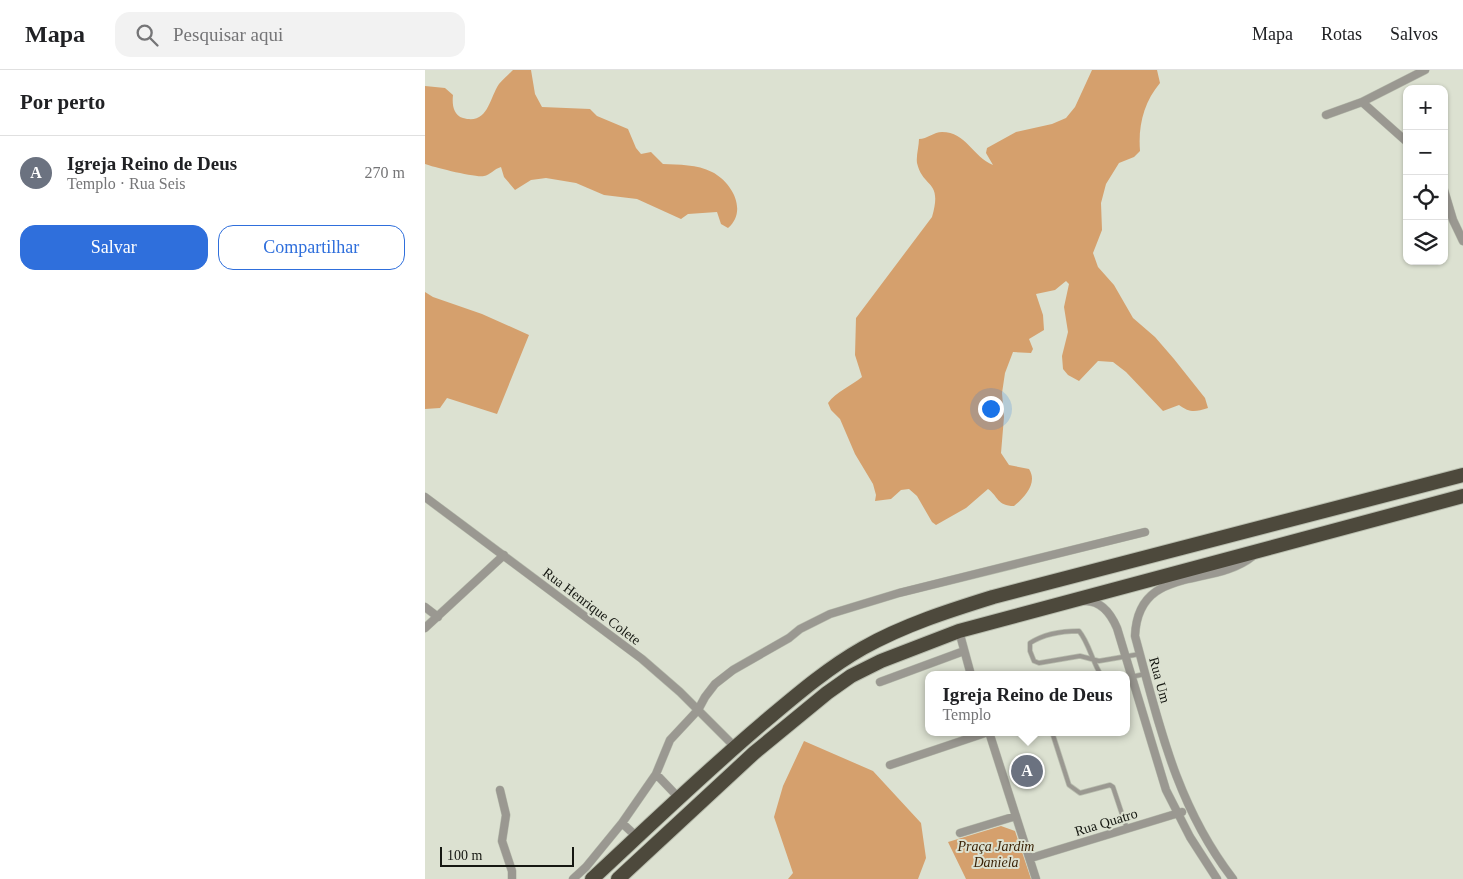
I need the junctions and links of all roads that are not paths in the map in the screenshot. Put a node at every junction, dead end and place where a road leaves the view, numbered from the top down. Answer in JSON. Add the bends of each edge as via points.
{"nodes":[{"id":1,"x":1425,"y":70,"type":"edge"},
{"id":2,"x":1362,"y":102,"type":"junction"},
{"id":3,"x":1326,"y":115,"type":"dead end"},
{"id":4,"x":1403,"y":138,"type":"edge"},
{"id":5,"x":1448,"y":203,"type":"edge"},
{"id":6,"x":1463,"y":241,"type":"edge"},
{"id":7,"x":1462,"y":475,"type":"edge"},
{"id":8,"x":1463,"y":496,"type":"edge"},
{"id":9,"x":425,"y":497,"type":"edge"},
{"id":10,"x":1145,"y":532,"type":"dead end"},
{"id":11,"x":1260,"y":550,"type":"junction"},
{"id":12,"x":504,"y":555,"type":"junction"},
{"id":13,"x":1065,"y":601,"type":"junction"},
{"id":14,"x":425,"y":607,"type":"edge"},
{"id":15,"x":438,"y":617,"type":"junction"},
{"id":16,"x":425,"y":628,"type":"edge"},
{"id":17,"x":959,"y":631,"type":"junction"},
{"id":18,"x":964,"y":651,"type":"junction"},
{"id":19,"x":1140,"y":654,"type":"junction"},
{"id":20,"x":1126,"y":658,"type":"junction"},
{"id":21,"x":1092,"y":660,"type":"junction"},
{"id":22,"x":970,"y":671,"type":"edge"},
{"id":23,"x":1099,"y":671,"type":"edge"},
{"id":24,"x":1128,"y":671,"type":"edge"},
{"id":25,"x":1145,"y":674,"type":"junction"},
{"id":26,"x":1130,"y":677,"type":"edge"},
{"id":27,"x":1130,"y":680,"type":"edge"},
{"id":28,"x":880,"y":682,"type":"dead end"},
{"id":29,"x":698,"y":710,"type":"junction"},
{"id":30,"x":977,"y":736,"type":"edge"},
{"id":31,"x":990,"y":736,"type":"edge"},
{"id":32,"x":1053,"y":736,"type":"edge"},
{"id":33,"x":735,"y":747,"type":"junction"},
{"id":34,"x":890,"y":765,"type":"dead end"},
{"id":35,"x":656,"y":774,"type":"junction"},
{"id":36,"x":500,"y":790,"type":"dead end"},
{"id":37,"x":679,"y":798,"type":"junction"},
{"id":38,"x":1188,"y":809,"type":"junction"},
{"id":39,"x":1177,"y":814,"type":"junction"},
{"id":40,"x":1016,"y":816,"type":"junction"},
{"id":41,"x":622,"y":824,"type":"junction"},
{"id":42,"x":1127,"y":829,"type":"junction"},
{"id":43,"x":960,"y":833,"type":"dead end"},
{"id":44,"x":637,"y":837,"type":"junction"},
{"id":45,"x":1031,"y":858,"type":"junction"},
{"id":46,"x":512,"y":879,"type":"edge"},
{"id":47,"x":573,"y":879,"type":"edge"},
{"id":48,"x":591,"y":879,"type":"edge"},
{"id":49,"x":618,"y":879,"type":"edge"},
{"id":50,"x":1036,"y":879,"type":"edge"},
{"id":51,"x":1217,"y":879,"type":"edge"},
{"id":52,"x":1233,"y":879,"type":"edge"}],
"edges":[{"from":1,"to":2,"type":"street"},
{"from":2,"to":3,"type":"street"},
{"from":2,"to":4,"type":"street"},
{"from":5,"to":6,"type":"street"},
{"from":7,"to":33,"type":"highway","via":[[993,597],[935,615],[862,649],[827,672]]},
{"from":8,"to":11,"type":"highway"},
{"from":9,"to":12,"type":"street","name":"Rua Henrique Colete"},
{"from":10,"to":29,"type":"street","via":[[899,593],[830,614],[733,670],[715,684]]},
{"from":11,"to":13,"type":"highway"},
{"from":11,"to":19,"type":"street","name":"Rua Um","via":[[1240,565],[1168,584],[1151,595],[1141,606],[1136,619],[1135,636]]},
{"from":12,"to":15,"type":"street"},
{"from":12,"to":29,"type":"street","name":"Rua Henrique Colete","via":[[642,659]]},
{"from":13,"to":17,"type":"highway"},
{"from":13,"to":20,"type":"street","via":[[1089,600],[1102,606],[1111,615]]},
{"from":14,"to":15,"type":"street"},
{"from":15,"to":16,"type":"street"},
{"from":17,"to":18,"type":"street"},
{"from":17,"to":49,"type":"highway","via":[[881,661],[827,693],[754,753]]},
{"from":18,"to":22,"type":"street"},
{"from":18,"to":28,"type":"street"},
{"from":19,"to":20,"type":"lane"},
{"from":19,"to":25,"type":"street","name":"Rua Um"},
{"from":20,"to":21,"type":"lane"},
{"from":20,"to":24,"type":"street"},
{"from":21,"to":21,"type":"lane","via":[[1080,656],[1039,663],[1033,661],[1031,643],[1045,636],[1079,631]]},
{"from":21,"to":23,"type":"lane"},
{"from":25,"to":26,"type":"lane"},
{"from":25,"to":38,"type":"street","name":"Rua Um","via":[[1169,762]]},
{"from":27,"to":39,"type":"street"},
{"from":29,"to":33,"type":"street","name":"Rua Henrique Colete"},
{"from":29,"to":35,"type":"street","via":[[670,740]]},
{"from":30,"to":34,"type":"street"},
{"from":31,"to":40,"type":"street"},
{"from":32,"to":42,"type":"lane","via":[[1069,785],[1080,793],[1110,785],[1113,787]]},
{"from":33,"to":37,"type":"highway"},
{"from":35,"to":37,"type":"street"},
{"from":35,"to":41,"type":"street"},
{"from":36,"to":46,"type":"street","via":[[506,815],[502,841]]},
{"from":37,"to":44,"type":"highway"},
{"from":38,"to":39,"type":"street","name":"Rua Quatro"},
{"from":38,"to":52,"type":"street","name":"Rua Um"},
{"from":39,"to":42,"type":"street","name":"Rua Quatro"},
{"from":39,"to":51,"type":"street"},
{"from":40,"to":43,"type":"street"},
{"from":40,"to":45,"type":"street"},
{"from":41,"to":44,"type":"street"},
{"from":41,"to":47,"type":"street"},
{"from":42,"to":45,"type":"street","name":"Rua Quatro"},
{"from":44,"to":48,"type":"highway"},
{"from":45,"to":50,"type":"street"}]}
